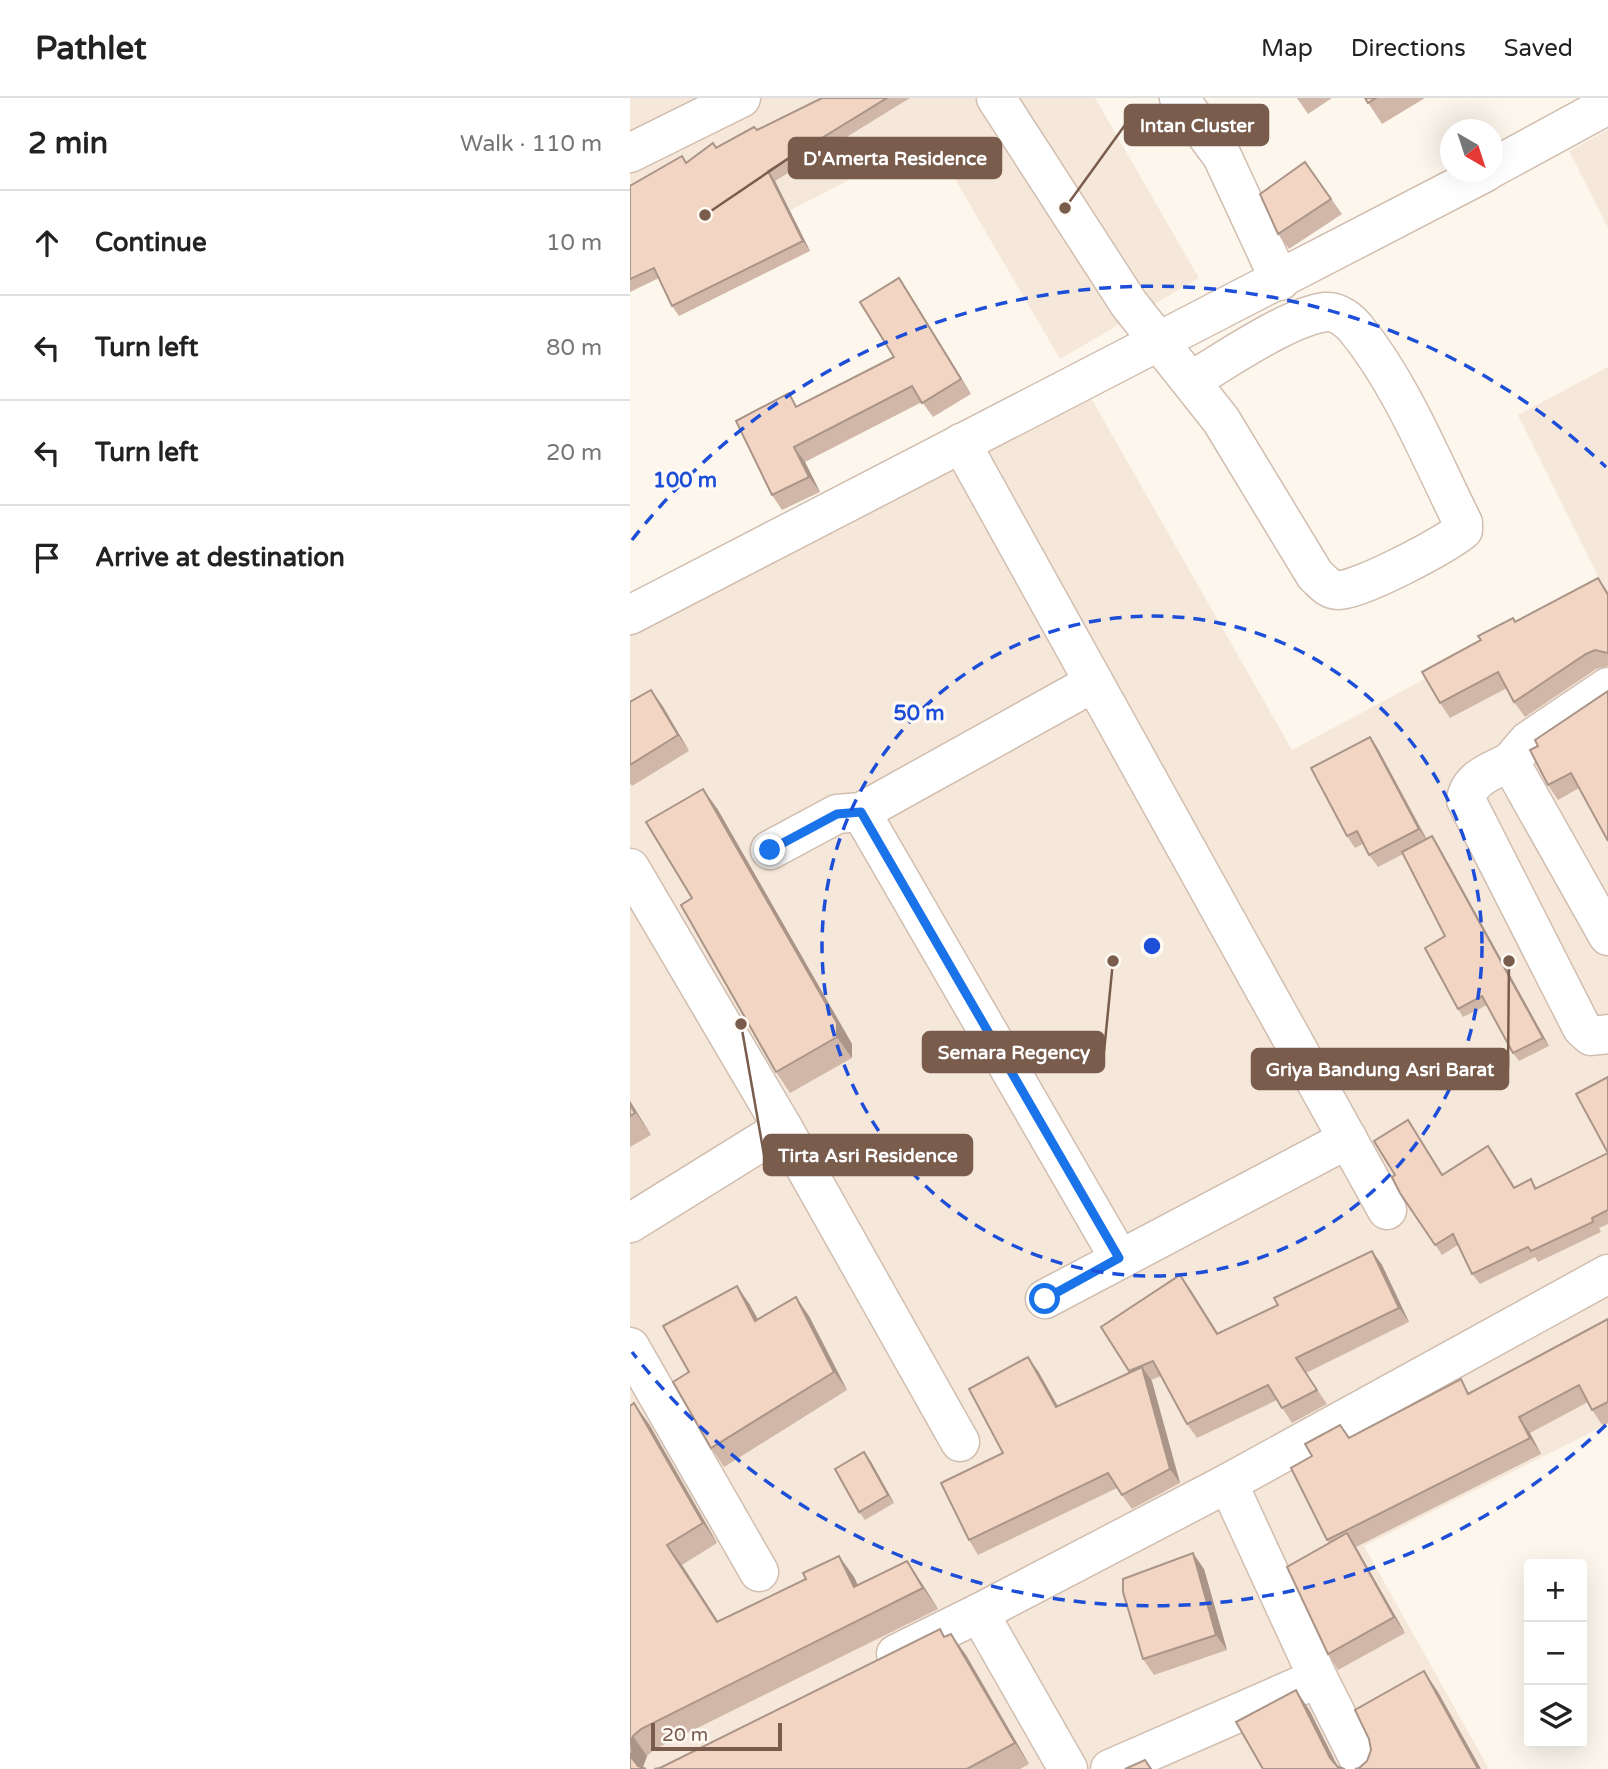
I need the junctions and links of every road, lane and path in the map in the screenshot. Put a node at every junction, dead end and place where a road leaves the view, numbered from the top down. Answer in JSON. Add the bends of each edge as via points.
{"nodes":[{"id":1,"x":741,"y":98,"type":"edge"},
{"id":2,"x":996,"y":98,"type":"edge"},
{"id":3,"x":1180,"y":98,"type":"edge"},
{"id":4,"x":1586,"y":108,"type":"edge"},
{"id":5,"x":630,"y":153,"type":"edge"},
{"id":6,"x":1503,"y":162,"type":"edge"},
{"id":7,"x":1467,"y":182,"type":"edge"},
{"id":8,"x":1280,"y":281,"type":"junction"},
{"id":9,"x":1158,"y":344,"type":"junction"},
{"id":10,"x":1192,"y":380,"type":"junction"},
{"id":11,"x":961,"y":443,"type":"junction"},
{"id":12,"x":630,"y":615,"type":"edge"},
{"id":13,"x":1093,"y":683,"type":"junction"},
{"id":14,"x":1608,"y":687,"type":"edge"},
{"id":15,"x":1510,"y":762,"type":"junction"},
{"id":16,"x":861,"y":812,"type":"junction"},
{"id":17,"x":770,"y":850,"type":"dead end"},
{"id":18,"x":630,"y":868,"type":"edge"},
{"id":19,"x":1608,"y":936,"type":"edge"},
{"id":20,"x":1608,"y":1034,"type":"edge"},
{"id":21,"x":783,"y":1128,"type":"junction"},
{"id":22,"x":1348,"y":1139,"type":"junction"},
{"id":23,"x":1387,"y":1210,"type":"dead end"},
{"id":24,"x":630,"y":1223,"type":"edge"},
{"id":25,"x":1119,"y":1258,"type":"junction"},
{"id":26,"x":1608,"y":1274,"type":"edge"},
{"id":27,"x":1045,"y":1299,"type":"dead end"},
{"id":28,"x":630,"y":1347,"type":"edge"},
{"id":29,"x":960,"y":1442,"type":"dead end"},
{"id":30,"x":1228,"y":1483,"type":"junction"},
{"id":31,"x":759,"y":1572,"type":"dead end"},
{"id":32,"x":979,"y":1613,"type":"junction"},
{"id":33,"x":870,"y":1667,"type":"edge"},
{"id":34,"x":1318,"y":1678,"type":"junction"},
{"id":35,"x":1068,"y":1769,"type":"edge"},
{"id":36,"x":1110,"y":1769,"type":"edge"},
{"id":37,"x":1364,"y":1769,"type":"edge"}],
"edges":[{"from":1,"to":5,"type":"street"},
{"from":2,"to":9,"type":"street"},
{"from":3,"to":8,"type":"street","via":[[1222,156]]},
{"from":4,"to":6,"type":"street"},
{"from":7,"to":8,"type":"street"},
{"from":8,"to":9,"type":"street"},
{"from":9,"to":10,"type":"street"},
{"from":9,"to":11,"type":"street"},
{"from":10,"to":10,"type":"street","via":[[1267,336],[1315,315],[1329,312],[1343,317],[1357,328],[1396,391],[1463,530],[1367,583],[1338,590],[1326,587]]},
{"from":11,"to":12,"type":"street"},
{"from":11,"to":13,"type":"street"},
{"from":13,"to":16,"type":"street"},
{"from":13,"to":22,"type":"street"},
{"from":14,"to":15,"type":"street","via":[[1528,741]]},
{"from":15,"to":19,"type":"street"},
{"from":15,"to":20,"type":"street","via":[[1476,780],[1466,800],[1582,1028],[1591,1037]]},
{"from":16,"to":17,"type":"street","via":[[837,814]]},
{"from":16,"to":25,"type":"street"},
{"from":18,"to":21,"type":"street"},
{"from":21,"to":24,"type":"street"},
{"from":21,"to":29,"type":"street"},
{"from":22,"to":23,"type":"street"},
{"from":22,"to":25,"type":"street"},
{"from":25,"to":27,"type":"street"},
{"from":26,"to":30,"type":"street"},
{"from":28,"to":31,"type":"street"},
{"from":30,"to":32,"type":"street"},
{"from":30,"to":34,"type":"street"},
{"from":32,"to":33,"type":"street"},
{"from":32,"to":35,"type":"street"},
{"from":34,"to":36,"type":"street"},
{"from":34,"to":37,"type":"street"}]}
